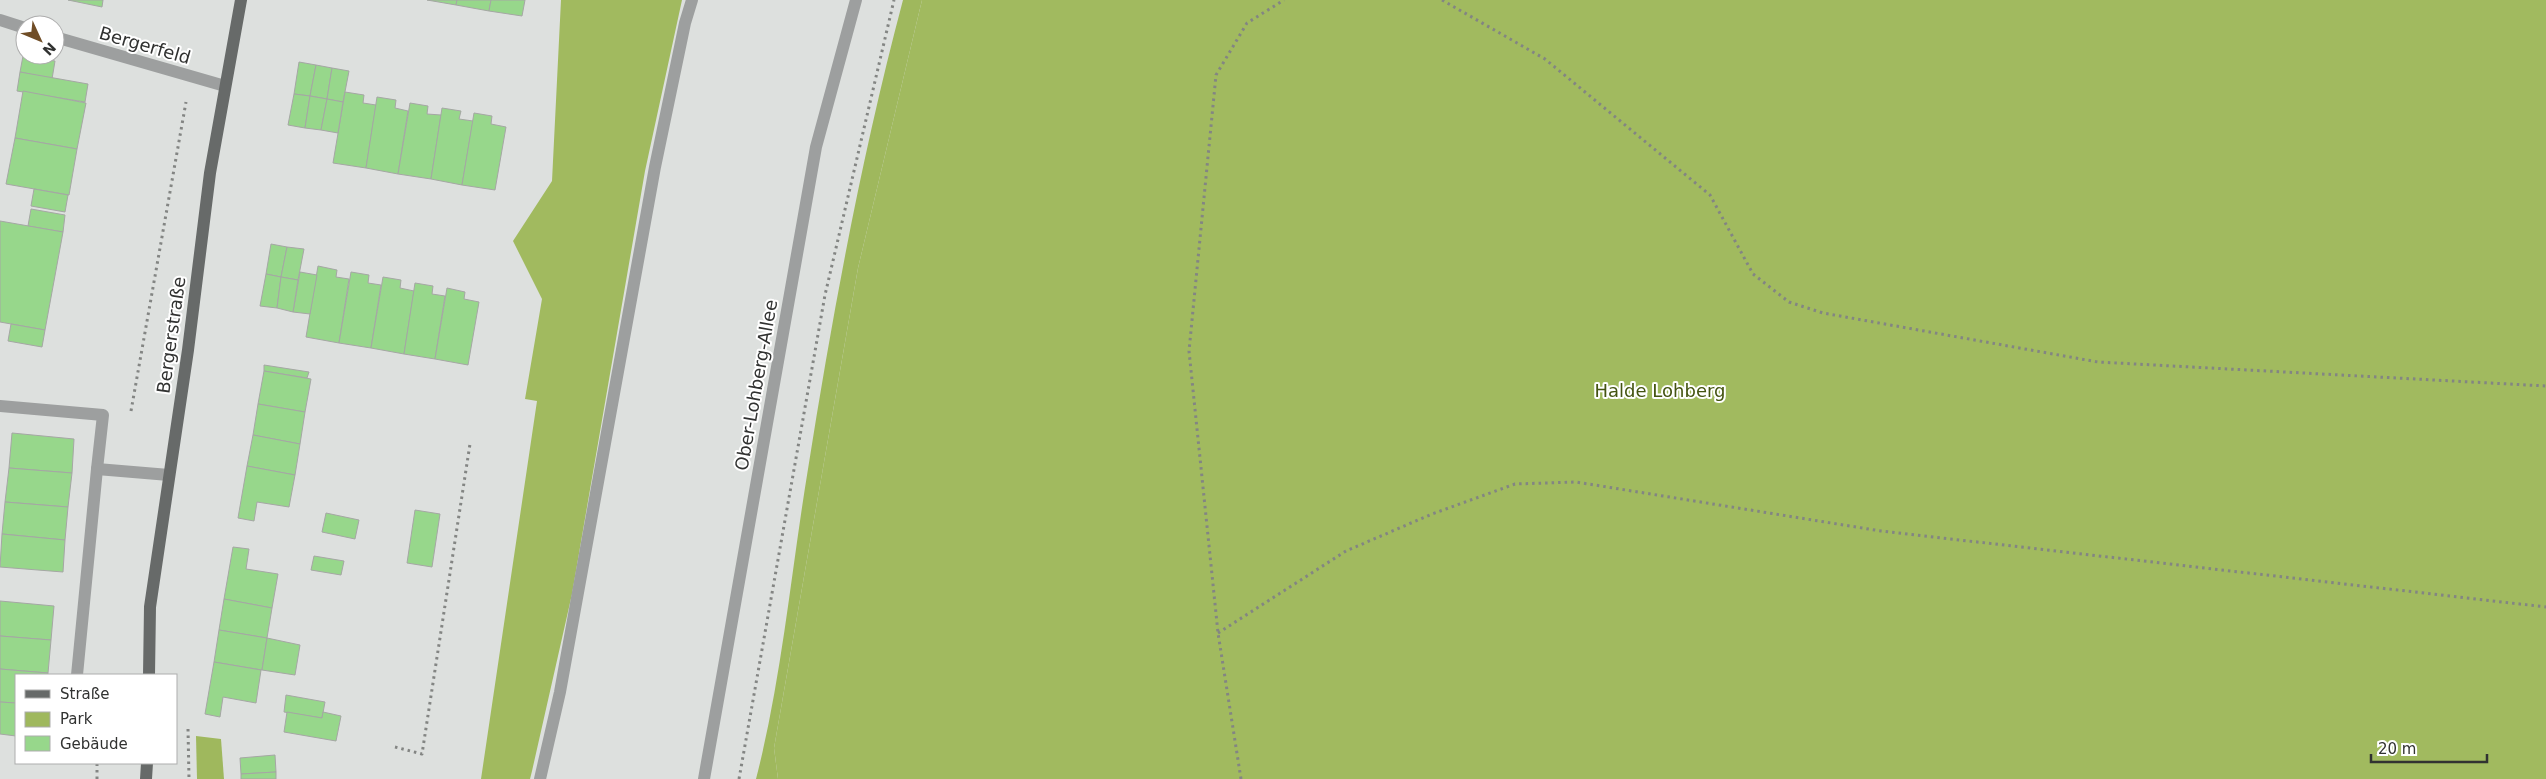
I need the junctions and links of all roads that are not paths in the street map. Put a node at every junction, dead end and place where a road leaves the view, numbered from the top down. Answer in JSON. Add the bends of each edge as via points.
{"nodes":[{"id":1,"x":241,"y":0,"type":"edge"},
{"id":2,"x":692,"y":0,"type":"edge"},
{"id":3,"x":856,"y":0,"type":"edge"},
{"id":4,"x":0,"y":20,"type":"edge"},
{"id":5,"x":15,"y":25,"type":"edge"},
{"id":6,"x":65,"y":39,"type":"edge"},
{"id":7,"x":225,"y":86,"type":"junction"},
{"id":8,"x":0,"y":406,"type":"edge"},
{"id":9,"x":98,"y":469,"type":"junction"},
{"id":10,"x":169,"y":475,"type":"junction"},
{"id":11,"x":77,"y":674,"type":"edge"},
{"id":12,"x":149,"y":674,"type":"edge"},
{"id":13,"x":147,"y":764,"type":"edge"},
{"id":14,"x":146,"y":779,"type":"edge"},
{"id":15,"x":540,"y":779,"type":"edge"},
{"id":16,"x":704,"y":779,"type":"edge"}],
"edges":[{"from":1,"to":7,"type":"main road","name":"Bergerstraße"},
{"from":2,"to":15,"type":"street","via":[[655,167],[560,692]]},
{"from":3,"to":16,"type":"street","name":"Ober-Lohberg-Allee","via":[[816,147]]},
{"from":4,"to":5,"type":"street"},
{"from":6,"to":7,"type":"street","name":"Bergerfeld"},
{"from":7,"to":10,"type":"main road","name":"Bergerstraße"},
{"from":8,"to":9,"type":"street","via":[[103,415]]},
{"from":9,"to":10,"type":"street"},
{"from":9,"to":11,"type":"street"},
{"from":10,"to":12,"type":"main road","name":"Bergerstraße","via":[[150,607]]},
{"from":13,"to":14,"type":"main road"}]}
